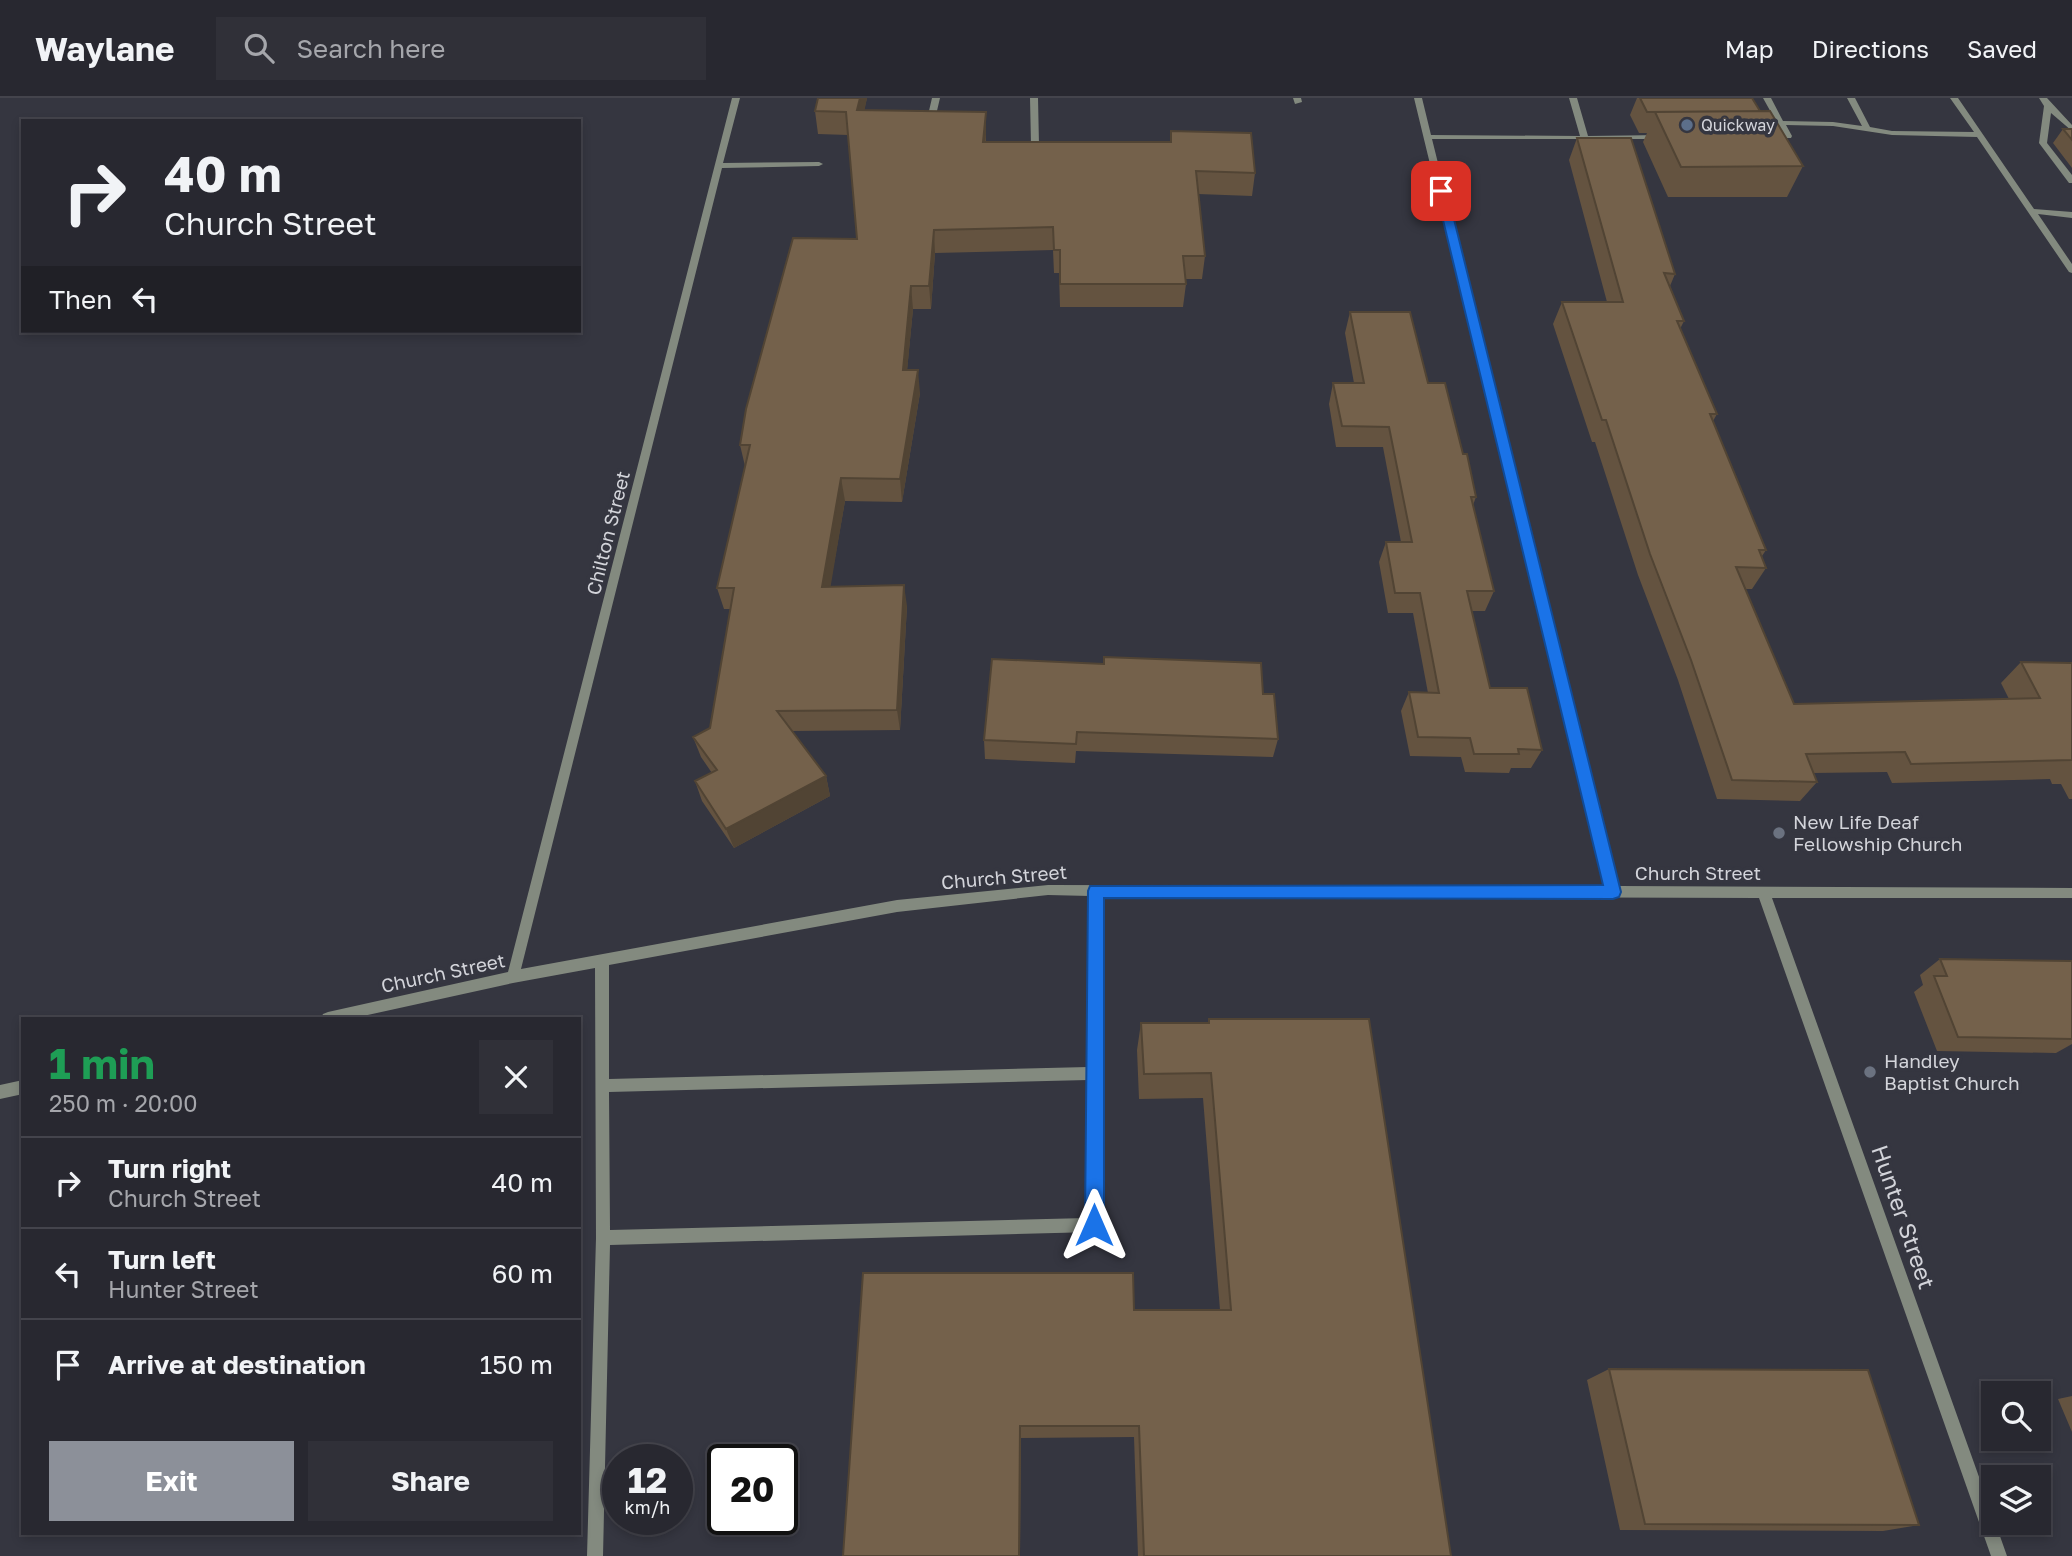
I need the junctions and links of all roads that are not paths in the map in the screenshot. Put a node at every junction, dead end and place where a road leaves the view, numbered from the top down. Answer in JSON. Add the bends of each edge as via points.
{"nodes":[{"id":1,"x":736,"y":98,"type":"edge"},
{"id":2,"x":936,"y":98,"type":"edge"},
{"id":3,"x":1034,"y":98,"type":"edge"},
{"id":4,"x":1418,"y":98,"type":"edge"},
{"id":5,"x":1573,"y":98,"type":"edge"},
{"id":6,"x":1767,"y":98,"type":"edge"},
{"id":7,"x":1851,"y":98,"type":"edge"},
{"id":8,"x":1954,"y":98,"type":"edge"},
{"id":9,"x":2046,"y":102,"type":"edge"},
{"id":10,"x":932,"y":115,"type":"edge"},
{"id":11,"x":1780,"y":123,"type":"junction"},
{"id":12,"x":2072,"y":129,"type":"edge"},
{"id":13,"x":1867,"y":130,"type":"junction"},
{"id":14,"x":1979,"y":135,"type":"junction"},
{"id":15,"x":1761,"y":136,"type":"edge"},
{"id":16,"x":1428,"y":137,"type":"junction"},
{"id":17,"x":1666,"y":137,"type":"edge"},
{"id":18,"x":1585,"y":138,"type":"junction"},
{"id":19,"x":1035,"y":145,"type":"edge"},
{"id":20,"x":819,"y":164,"type":"dead end"},
{"id":21,"x":719,"y":166,"type":"junction"},
{"id":22,"x":2072,"y":181,"type":"edge"},
{"id":23,"x":2031,"y":211,"type":"junction"},
{"id":24,"x":2072,"y":215,"type":"edge"},
{"id":25,"x":2072,"y":270,"type":"edge"},
{"id":26,"x":1096,"y":891,"type":"junction"},
{"id":27,"x":1613,"y":892,"type":"junction"},
{"id":28,"x":1764,"y":892,"type":"junction"},
{"id":29,"x":2072,"y":892,"type":"edge"},
{"id":30,"x":603,"y":961,"type":"junction"},
{"id":31,"x":513,"y":977,"type":"junction"},
{"id":32,"x":333,"y":1017,"type":"edge"},
{"id":33,"x":1095,"y":1073,"type":"junction"},
{"id":34,"x":603,"y":1086,"type":"junction"},
{"id":35,"x":21,"y":1087,"type":"edge"},
{"id":36,"x":0,"y":1092,"type":"edge"},
{"id":37,"x":603,"y":1238,"type":"junction"},
{"id":38,"x":595,"y":1556,"type":"edge"},
{"id":39,"x":1999,"y":1556,"type":"edge"}],
"edges":[{"from":1,"to":21,"type":"street","name":"Chilton Street"},
{"from":2,"to":10,"type":"street"},
{"from":3,"to":19,"type":"street"},
{"from":4,"to":16,"type":"street"},
{"from":5,"to":18,"type":"street"},
{"from":6,"to":11,"type":"street"},
{"from":7,"to":13,"type":"street"},
{"from":8,"to":14,"type":"street"},
{"from":9,"to":12,"type":"street"},
{"from":9,"to":22,"type":"street","via":[[2043,143]]},
{"from":11,"to":13,"type":"street"},
{"from":11,"to":15,"type":"street","via":[[1788,136]]},
{"from":13,"to":14,"type":"street"},
{"from":14,"to":23,"type":"street"},
{"from":16,"to":18,"type":"street"},
{"from":16,"to":27,"type":"street"},
{"from":17,"to":18,"type":"street"},
{"from":20,"to":21,"type":"street"},
{"from":21,"to":31,"type":"street","name":"Chilton Street"},
{"from":23,"to":24,"type":"street"},
{"from":23,"to":25,"type":"street"},
{"from":26,"to":27,"type":"street","name":"Church Street"},
{"from":26,"to":30,"type":"street","name":"Church Street","via":[[1048,890],[897,906]]},
{"from":26,"to":33,"type":"street"},
{"from":27,"to":28,"type":"street","name":"Church Street"},
{"from":28,"to":29,"type":"street","name":"Church Street"},
{"from":28,"to":39,"type":"street","name":"Hunter Street"},
{"from":30,"to":31,"type":"street","name":"Church Street"},
{"from":30,"to":34,"type":"street"},
{"from":31,"to":32,"type":"street","name":"Church Street"},
{"from":33,"to":34,"type":"street"},
{"from":33,"to":37,"type":"street","via":[[1094,1225]]},
{"from":34,"to":37,"type":"street"},
{"from":35,"to":36,"type":"street"},
{"from":37,"to":38,"type":"street"}]}
